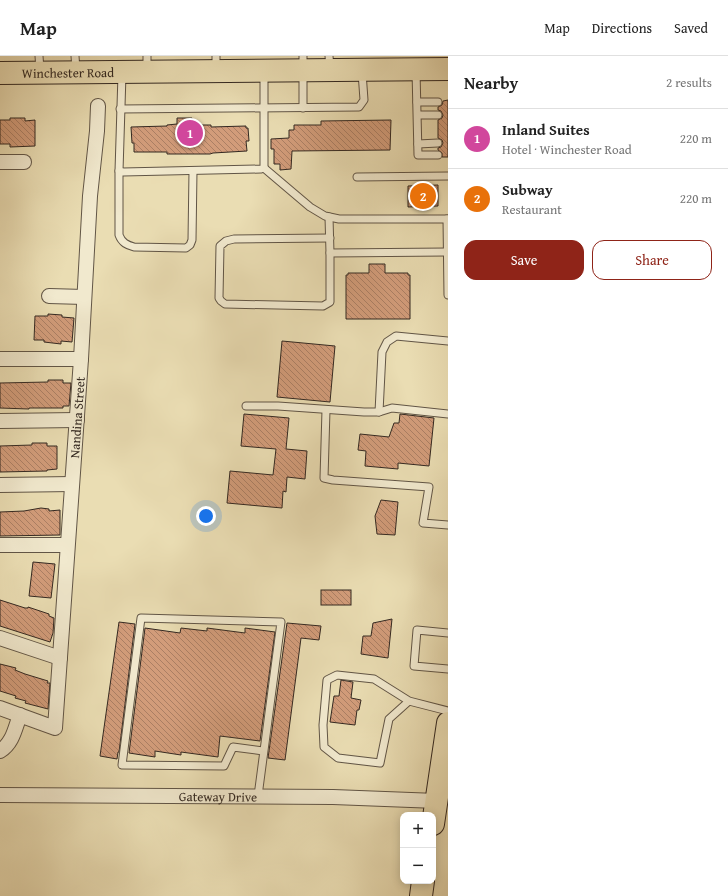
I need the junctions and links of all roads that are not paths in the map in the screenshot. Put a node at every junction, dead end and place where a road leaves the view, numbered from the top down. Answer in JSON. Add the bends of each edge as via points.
{"nodes":[{"id":1,"x":304,"y":63,"type":"edge"},
{"id":2,"x":330,"y":63,"type":"edge"},
{"id":3,"x":40,"y":64,"type":"edge"},
{"id":4,"x":76,"y":64,"type":"edge"},
{"id":5,"x":147,"y":64,"type":"edge"},
{"id":6,"x":216,"y":64,"type":"edge"},
{"id":7,"x":367,"y":67,"type":"junction"},
{"id":8,"x":409,"y":67,"type":"junction"},
{"id":9,"x":259,"y":68,"type":"junction"},
{"id":10,"x":448,"y":69,"type":"edge"},
{"id":11,"x":122,"y":72,"type":"junction"},
{"id":12,"x":0,"y":73,"type":"edge"},
{"id":13,"x":417,"y":102,"type":"junction"},
{"id":14,"x":438,"y":102,"type":"dead end"},
{"id":15,"x":98,"y":106,"type":"dead end"},
{"id":16,"x":264,"y":108,"type":"junction"},
{"id":17,"x":303,"y":108,"type":"junction"},
{"id":18,"x":120,"y":109,"type":"junction"},
{"id":19,"x":418,"y":115,"type":"junction"},
{"id":20,"x":438,"y":115,"type":"dead end"},
{"id":21,"x":438,"y":143,"type":"dead end"},
{"id":22,"x":418,"y":144,"type":"junction"},
{"id":23,"x":438,"y":155,"type":"dead end"},
{"id":24,"x":0,"y":162,"type":"edge"},
{"id":25,"x":24,"y":162,"type":"dead end"},
{"id":26,"x":264,"y":168,"type":"junction"},
{"id":27,"x":119,"y":171,"type":"junction"},
{"id":28,"x":192,"y":171,"type":"junction"},
{"id":29,"x":448,"y":176,"type":"edge"},
{"id":30,"x":357,"y":177,"type":"dead end"},
{"id":31,"x":330,"y":217,"type":"junction"},
{"id":32,"x":448,"y":219,"type":"edge"},
{"id":33,"x":330,"y":238,"type":"junction"},
{"id":34,"x":447,"y":252,"type":"edge"},
{"id":35,"x":330,"y":253,"type":"junction"},
{"id":36,"x":448,"y":295,"type":"edge"},
{"id":37,"x":50,"y":296,"type":"dead end"},
{"id":38,"x":84,"y":297,"type":"junction"},
{"id":39,"x":448,"y":341,"type":"edge"},
{"id":40,"x":0,"y":359,"type":"edge"},
{"id":41,"x":81,"y":359,"type":"junction"},
{"id":42,"x":246,"y":406,"type":"dead end"},
{"id":43,"x":326,"y":410,"type":"junction"},
{"id":44,"x":379,"y":412,"type":"junction"},
{"id":45,"x":448,"y":414,"type":"edge"},
{"id":46,"x":77,"y":420,"type":"junction"},
{"id":47,"x":0,"y":421,"type":"edge"},
{"id":48,"x":72,"y":484,"type":"junction"},
{"id":49,"x":0,"y":485,"type":"edge"},
{"id":50,"x":448,"y":525,"type":"edge"},
{"id":51,"x":0,"y":545,"type":"edge"},
{"id":52,"x":67,"y":545,"type":"junction"},
{"id":53,"x":448,"y":633,"type":"edge"},
{"id":54,"x":0,"y":638,"type":"edge"},
{"id":55,"x":60,"y":658,"type":"junction"},
{"id":56,"x":448,"y":669,"type":"edge"},
{"id":57,"x":409,"y":701,"type":"junction"},
{"id":58,"x":0,"y":708,"type":"edge"},
{"id":59,"x":448,"y":711,"type":"edge"},
{"id":60,"x":20,"y":715,"type":"junction"},
{"id":61,"x":448,"y":722,"type":"edge"},
{"id":62,"x":263,"y":750,"type":"junction"},
{"id":63,"x":0,"y":751,"type":"edge"},
{"id":64,"x":0,"y":795,"type":"edge"},
{"id":65,"x":258,"y":796,"type":"junction"},
{"id":66,"x":440,"y":801,"type":"junction"},
{"id":67,"x":436,"y":814,"type":"edge"},
{"id":68,"x":423,"y":884,"type":"edge"},
{"id":69,"x":421,"y":896,"type":"edge"}],
"edges":[{"from":1,"to":2,"type":"main road","name":"Winchester Road"},
{"from":1,"to":9,"type":"main road","name":"Winchester Road"},
{"from":1,"to":17,"type":"lane"},
{"from":2,"to":7,"type":"main road","name":"Winchester Road"},
{"from":3,"to":4,"type":"main road","name":"Winchester Road"},
{"from":3,"to":12,"type":"main road","name":"Winchester Road"},
{"from":4,"to":11,"type":"main road","name":"Winchester Road"},
{"from":5,"to":6,"type":"main road","name":"Winchester Road"},
{"from":5,"to":11,"type":"main road","name":"Winchester Road"},
{"from":6,"to":9,"type":"main road","name":"Winchester Road"},
{"from":7,"to":8,"type":"main road","name":"Winchester Road"},
{"from":7,"to":17,"type":"lane","via":[[364,100],[359,107]]},
{"from":8,"to":10,"type":"main road","name":"Winchester Road"},
{"from":8,"to":13,"type":"lane"},
{"from":9,"to":16,"type":"lane"},
{"from":11,"to":18,"type":"lane"},
{"from":13,"to":14,"type":"lane"},
{"from":13,"to":19,"type":"lane"},
{"from":15,"to":38,"type":"street","name":"Nandina Street"},
{"from":16,"to":17,"type":"lane"},
{"from":16,"to":18,"type":"lane"},
{"from":16,"to":26,"type":"lane"},
{"from":18,"to":27,"type":"lane"},
{"from":19,"to":20,"type":"lane"},
{"from":19,"to":22,"type":"lane"},
{"from":21,"to":22,"type":"lane"},
{"from":22,"to":23,"type":"lane","via":[[418,155]]},
{"from":24,"to":25,"type":"street"},
{"from":26,"to":28,"type":"lane"},
{"from":26,"to":31,"type":"lane","via":[[310,207]]},
{"from":27,"to":28,"type":"lane"},
{"from":27,"to":28,"type":"lane","via":[[121,240],[126,245],[134,247],[186,248],[192,240]]},
{"from":29,"to":30,"type":"lane"},
{"from":31,"to":32,"type":"lane"},
{"from":31,"to":33,"type":"lane"},
{"from":32,"to":34,"type":"lane"},
{"from":33,"to":35,"type":"lane"},
{"from":33,"to":35,"type":"lane","via":[[226,241],[220,246],[220,302],[323,306],[328,304]]},
{"from":34,"to":35,"type":"lane"},
{"from":34,"to":36,"type":"lane"},
{"from":37,"to":38,"type":"street"},
{"from":38,"to":41,"type":"street","name":"Nandina Street"},
{"from":39,"to":44,"type":"lane","via":[[396,336],[387,342],[382,352]]},
{"from":40,"to":41,"type":"street"},
{"from":41,"to":46,"type":"street","name":"Nandina Street"},
{"from":42,"to":43,"type":"lane"},
{"from":43,"to":44,"type":"lane"},
{"from":43,"to":50,"type":"lane","via":[[324,478],[429,487],[423,523]]},
{"from":44,"to":45,"type":"lane","via":[[392,408]]},
{"from":46,"to":47,"type":"street"},
{"from":46,"to":48,"type":"street","name":"Nandina Street"},
{"from":48,"to":49,"type":"street"},
{"from":48,"to":52,"type":"street","name":"Nandina Street"},
{"from":51,"to":52,"type":"street"},
{"from":52,"to":55,"type":"street","name":"Nandina Street"},
{"from":53,"to":56,"type":"lane","via":[[417,630],[414,666]]},
{"from":54,"to":55,"type":"street"},
{"from":55,"to":60,"type":"street","name":"Nandina Street","via":[[55,728]]},
{"from":57,"to":57,"type":"lane","via":[[389,719],[380,763],[338,758],[324,748],[323,725],[327,680],[332,677],[337,675],[374,679]]},
{"from":57,"to":59,"type":"lane"},
{"from":58,"to":60,"type":"street"},
{"from":60,"to":63,"type":"street","via":[[12,737]]},
{"from":61,"to":66,"type":"main road"},
{"from":62,"to":62,"type":"lane","via":[[281,622],[140,618],[122,765],[224,766],[233,747]]},
{"from":62,"to":65,"type":"lane"},
{"from":64,"to":65,"type":"street","name":"Gateway Drive"},
{"from":65,"to":66,"type":"street","name":"Gateway Drive"},
{"from":66,"to":67,"type":"main road"},
{"from":68,"to":69,"type":"main road"}]}
